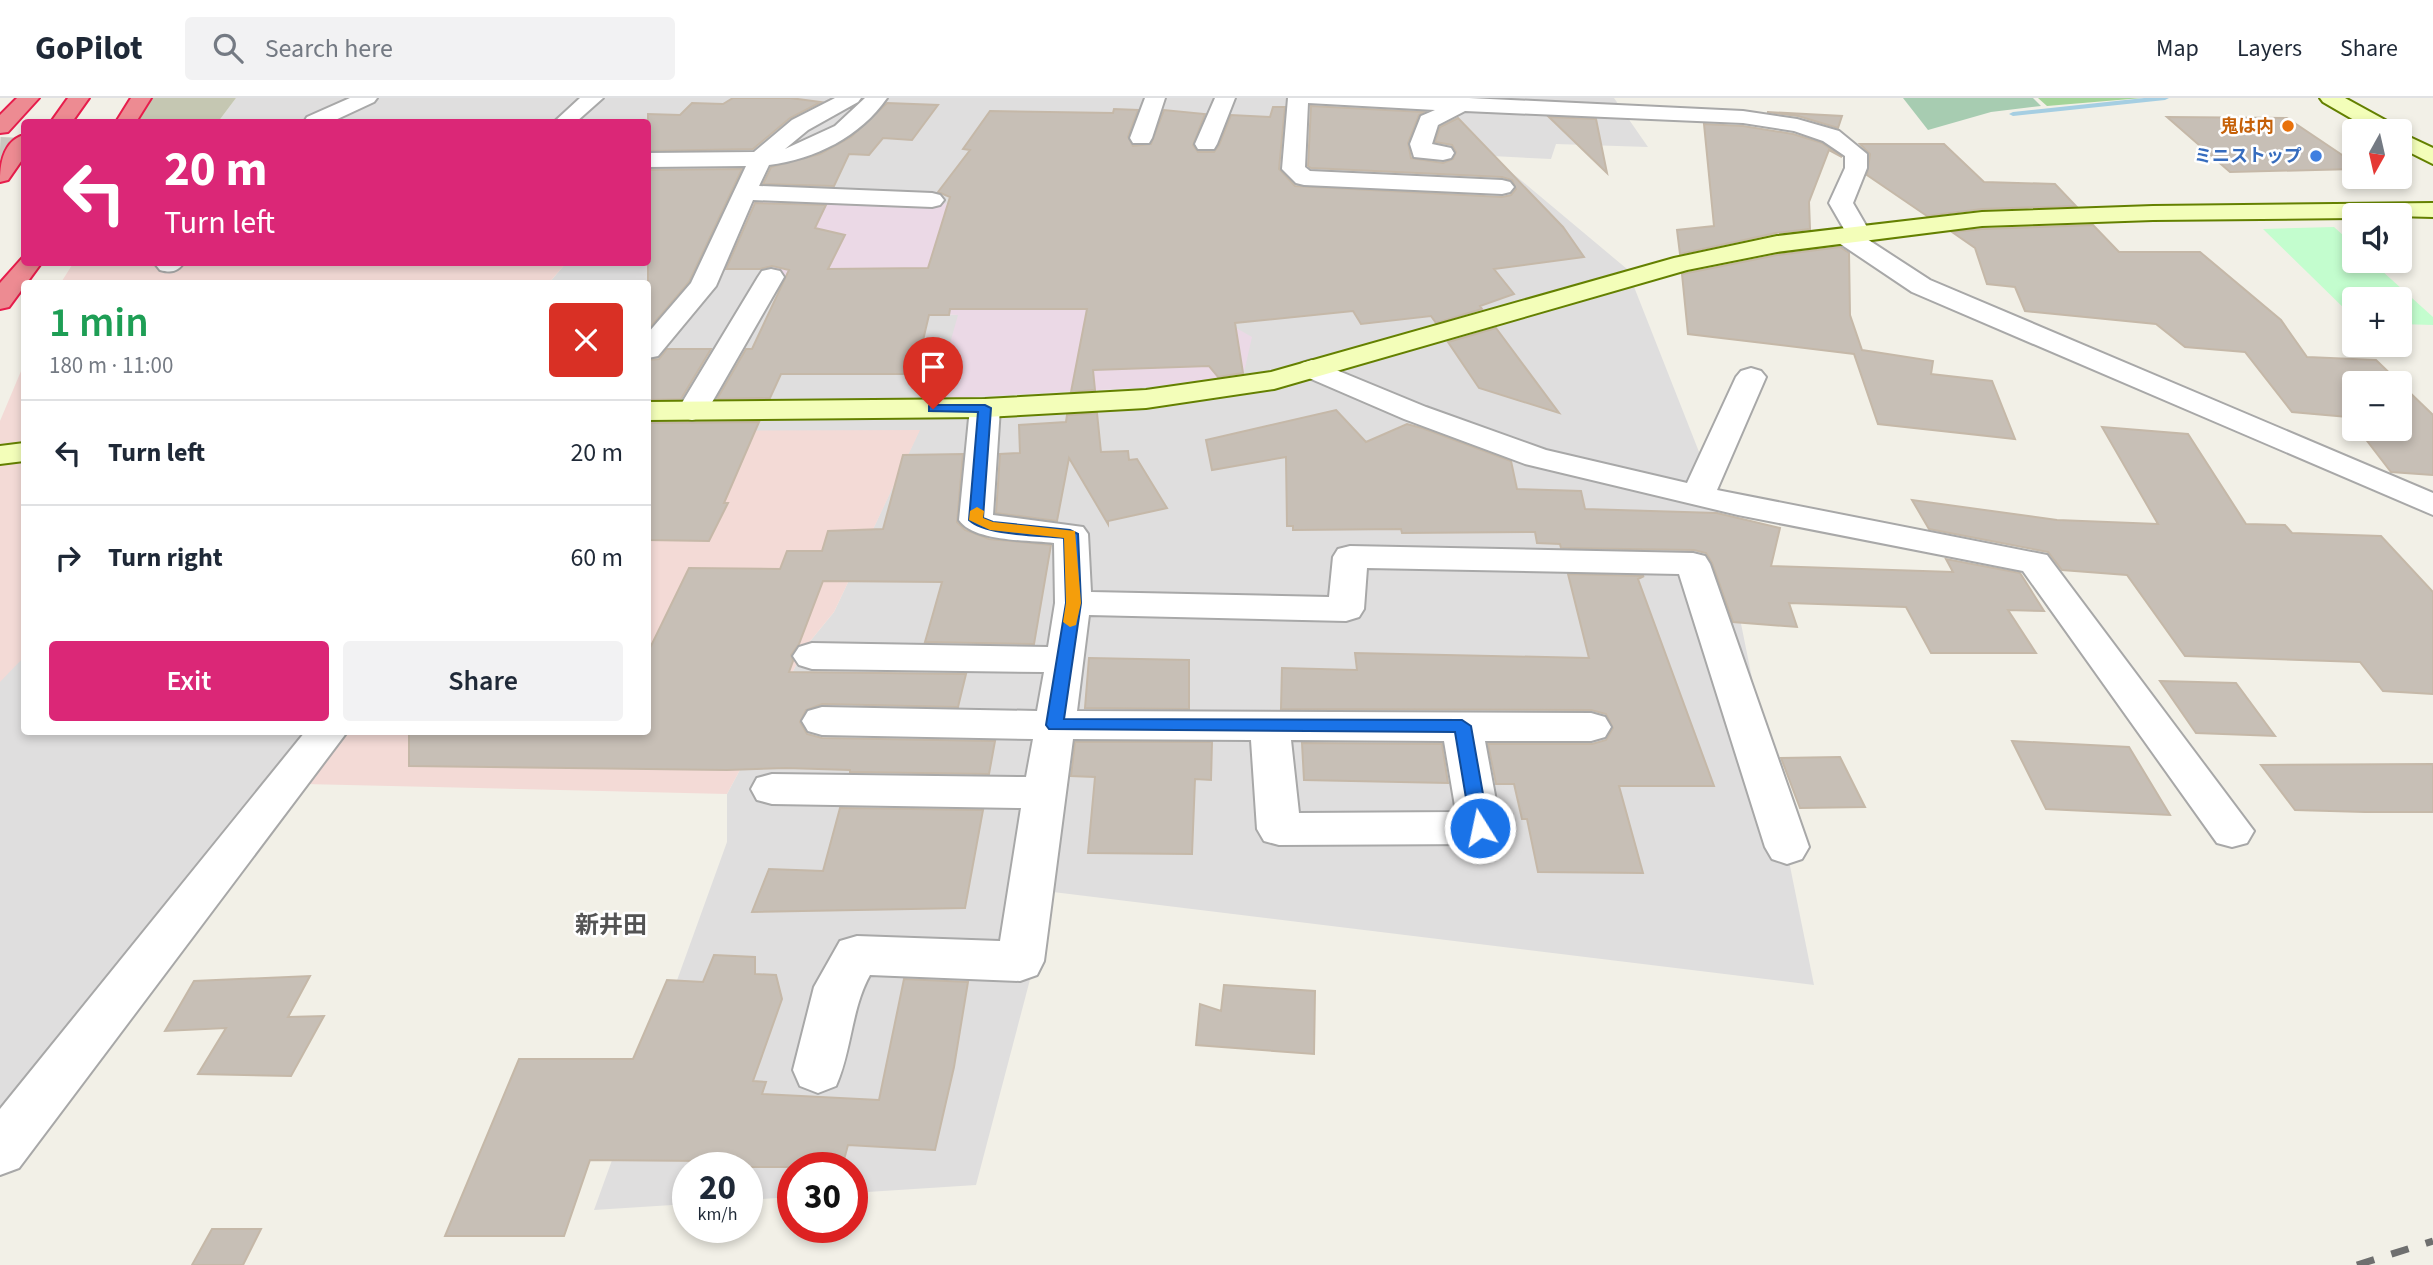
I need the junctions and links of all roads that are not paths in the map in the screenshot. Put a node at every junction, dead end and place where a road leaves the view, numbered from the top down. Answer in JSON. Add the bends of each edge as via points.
{"nodes":[{"id":1,"x":29,"y":98,"type":"edge"},
{"id":2,"x":57,"y":98,"type":"edge"},
{"id":3,"x":79,"y":98,"type":"edge"},
{"id":4,"x":141,"y":98,"type":"edge"},
{"id":5,"x":367,"y":98,"type":"edge"},
{"id":6,"x":593,"y":98,"type":"edge"},
{"id":7,"x":851,"y":98,"type":"edge"},
{"id":8,"x":877,"y":98,"type":"edge"},
{"id":9,"x":1155,"y":98,"type":"edge"},
{"id":10,"x":1225,"y":98,"type":"edge"},
{"id":11,"x":1298,"y":98,"type":"edge"},
{"id":12,"x":1312,"y":98,"type":"edge"},
{"id":13,"x":2330,"y":98,"type":"edge"},
{"id":14,"x":1464,"y":103,"type":"junction"},
{"id":15,"x":40,"y":119,"type":"edge"},
{"id":16,"x":63,"y":119,"type":"edge"},
{"id":17,"x":128,"y":119,"type":"edge"},
{"id":18,"x":322,"y":119,"type":"edge"},
{"id":19,"x":568,"y":119,"type":"edge"},
{"id":20,"x":2367,"y":119,"type":"edge"},
{"id":21,"x":0,"y":127,"type":"edge"},
{"id":22,"x":1141,"y":138,"type":"dead end"},
{"id":23,"x":1206,"y":144,"type":"dead end"},
{"id":24,"x":2412,"y":145,"type":"edge"},
{"id":25,"x":21,"y":148,"type":"edge"},
{"id":26,"x":1443,"y":153,"type":"dead end"},
{"id":27,"x":2433,"y":157,"type":"edge"},
{"id":28,"x":760,"y":159,"type":"junction"},
{"id":29,"x":651,"y":160,"type":"edge"},
{"id":30,"x":21,"y":175,"type":"edge"},
{"id":31,"x":4,"y":185,"type":"edge"},
{"id":32,"x":1502,"y":187,"type":"dead end"},
{"id":33,"x":745,"y":193,"type":"junction"},
{"id":34,"x":932,"y":200,"type":"dead end"},
{"id":35,"x":2433,"y":210,"type":"edge"},
{"id":36,"x":1852,"y":235,"type":"junction"},
{"id":37,"x":27,"y":266,"type":"edge"},
{"id":38,"x":771,"y":277,"type":"dead end"},
{"id":39,"x":0,"y":302,"type":"edge"},
{"id":40,"x":651,"y":347,"type":"edge"},
{"id":41,"x":1312,"y":369,"type":"junction"},
{"id":42,"x":1751,"y":377,"type":"dead end"},
{"id":43,"x":985,"y":408,"type":"junction"},
{"id":44,"x":651,"y":411,"type":"edge"},
{"id":45,"x":692,"y":411,"type":"junction"},
{"id":46,"x":21,"y":452,"type":"edge"},
{"id":47,"x":0,"y":456,"type":"edge"},
{"id":48,"x":1698,"y":495,"type":"junction"},
{"id":49,"x":2433,"y":505,"type":"edge"},
{"id":50,"x":1073,"y":603,"type":"junction"},
{"id":51,"x":812,"y":656,"type":"dead end"},
{"id":52,"x":1064,"y":660,"type":"junction"},
{"id":53,"x":822,"y":721,"type":"dead end"},
{"id":54,"x":1055,"y":725,"type":"junction"},
{"id":55,"x":1270,"y":726,"type":"junction"},
{"id":56,"x":1462,"y":726,"type":"junction"},
{"id":57,"x":1591,"y":727,"type":"dead end"},
{"id":58,"x":325,"y":735,"type":"edge"},
{"id":59,"x":772,"y":789,"type":"dead end"},
{"id":60,"x":1044,"y":793,"type":"junction"},
{"id":61,"x":2232,"y":831,"type":"dead end"},
{"id":62,"x":1787,"y":847,"type":"dead end"},
{"id":63,"x":818,"y":1070,"type":"dead end"},
{"id":64,"x":0,"y":1150,"type":"edge"}],
"edges":[{"from":1,"to":21,"type":"highway"},
{"from":2,"to":15,"type":"highway"},
{"from":3,"to":16,"type":"highway"},
{"from":4,"to":17,"type":"highway"},
{"from":5,"to":18,"type":"street"},
{"from":6,"to":19,"type":"street"},
{"from":7,"to":28,"type":"street","via":[[800,125]]},
{"from":8,"to":28,"type":"street","via":[[843,131],[794,155]]},
{"from":9,"to":22,"type":"street"},
{"from":10,"to":23,"type":"street"},
{"from":11,"to":32,"type":"street","via":[[1293,169],[1304,178]]},
{"from":12,"to":14,"type":"street"},
{"from":13,"to":20,"type":"street"},
{"from":14,"to":26,"type":"street","via":[[1429,121],[1422,152]]},
{"from":14,"to":36,"type":"street","via":[[1743,117],[1797,125],[1831,136],[1856,154],[1856,168],[1841,203]]},
{"from":24,"to":27,"type":"street"},
{"from":25,"to":31,"type":"highway"},
{"from":28,"to":29,"type":"street"},
{"from":28,"to":33,"type":"street"},
{"from":30,"to":31,"type":"highway"},
{"from":33,"to":34,"type":"street"},
{"from":33,"to":40,"type":"street","via":[[703,286]]},
{"from":35,"to":36,"type":"street","via":[[1982,219]]},
{"from":36,"to":41,"type":"street","via":[[1683,263]]},
{"from":36,"to":49,"type":"street","via":[[1921,286]]},
{"from":37,"to":39,"type":"highway"},
{"from":38,"to":45,"type":"street"},
{"from":41,"to":43,"type":"street","via":[[1274,380],[1146,398]]},
{"from":41,"to":48,"type":"street","via":[[1535,457]]},
{"from":42,"to":48,"type":"street"},
{"from":43,"to":45,"type":"street"},
{"from":43,"to":50,"type":"street","via":[[976,520],[990,526],[1070,534]]},
{"from":44,"to":45,"type":"street"},
{"from":46,"to":47,"type":"street"},
{"from":48,"to":61,"type":"street","via":[[2035,563]]},
{"from":50,"to":52,"type":"street"},
{"from":50,"to":62,"type":"street","via":[[1346,609],[1350,557],[1693,564]]},
{"from":51,"to":52,"type":"street"},
{"from":52,"to":54,"type":"street"},
{"from":53,"to":54,"type":"street"},
{"from":54,"to":55,"type":"street"},
{"from":54,"to":60,"type":"street"},
{"from":55,"to":56,"type":"street"},
{"from":55,"to":56,"type":"street","via":[[1279,829],[1480,828]]},
{"from":56,"to":57,"type":"street"},
{"from":58,"to":64,"type":"street"},
{"from":59,"to":60,"type":"street"},
{"from":60,"to":63,"type":"street","via":[[1020,961],[857,955],[838,987]]}]}
